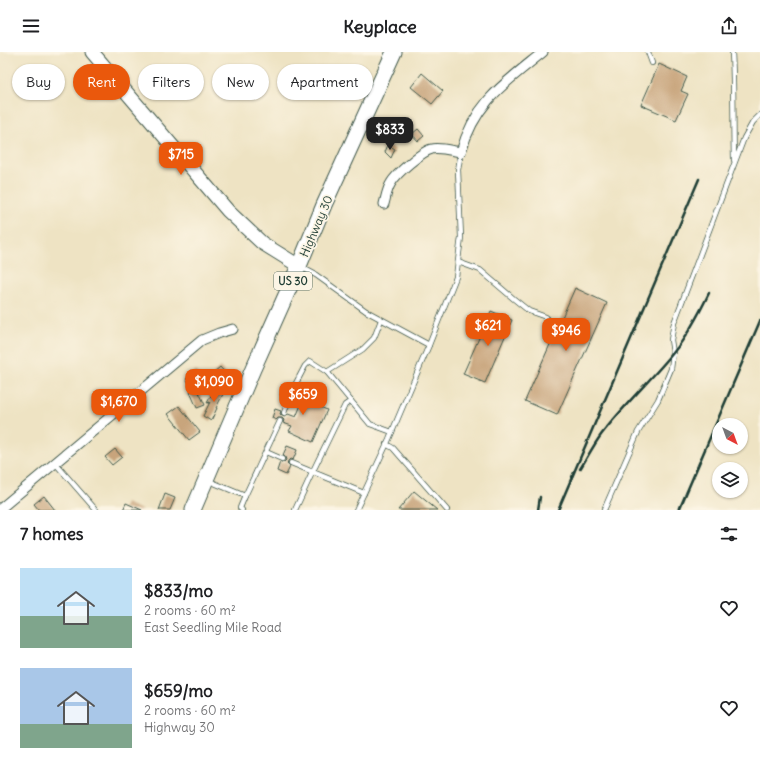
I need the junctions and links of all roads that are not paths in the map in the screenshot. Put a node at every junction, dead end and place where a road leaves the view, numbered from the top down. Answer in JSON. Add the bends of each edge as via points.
{"nodes":[{"id":1,"x":92,"y":52,"type":"edge"},
{"id":2,"x":394,"y":52,"type":"edge"},
{"id":3,"x":543,"y":52,"type":"edge"},
{"id":4,"x":648,"y":52,"type":"edge"},
{"id":5,"x":732,"y":52,"type":"edge"},
{"id":6,"x":652,"y":63,"type":"dead end"},
{"id":7,"x":760,"y":115,"type":"edge"},
{"id":8,"x":461,"y":152,"type":"junction"},
{"id":9,"x":734,"y":162,"type":"junction"},
{"id":10,"x":384,"y":204,"type":"dead end"},
{"id":11,"x":458,"y":262,"type":"junction"},
{"id":12,"x":300,"y":266,"type":"junction"},
{"id":13,"x":546,"y":317,"type":"dead end"},
{"id":14,"x":381,"y":320,"type":"junction"},
{"id":15,"x":233,"y":329,"type":"dead end"},
{"id":16,"x":429,"y":345,"type":"junction"},
{"id":17,"x":327,"y":372,"type":"junction"},
{"id":18,"x":293,"y":389,"type":"dead end"},
{"id":19,"x":289,"y":399,"type":"dead end"},
{"id":20,"x":351,"y":401,"type":"junction"},
{"id":21,"x":284,"y":412,"type":"dead end"},
{"id":22,"x":280,"y":421,"type":"dead end"},
{"id":23,"x":392,"y":432,"type":"junction"},
{"id":24,"x":386,"y":444,"type":"junction"},
{"id":25,"x":266,"y":452,"type":"junction"},
{"id":26,"x":282,"y":459,"type":"dead end"},
{"id":27,"x":55,"y":463,"type":"junction"},
{"id":28,"x":292,"y":463,"type":"dead end"},
{"id":29,"x":313,"y":471,"type":"junction"},
{"id":30,"x":206,"y":480,"type":"junction"},
{"id":31,"x":364,"y":493,"type":"junction"},
{"id":32,"x":245,"y":496,"type":"junction"},
{"id":33,"x":0,"y":509,"type":"edge"},
{"id":34,"x":96,"y":510,"type":"edge"},
{"id":35,"x":193,"y":510,"type":"edge"},
{"id":36,"x":242,"y":510,"type":"edge"},
{"id":37,"x":295,"y":510,"type":"edge"},
{"id":38,"x":356,"y":510,"type":"edge"},
{"id":39,"x":447,"y":510,"type":"edge"},
{"id":40,"x":604,"y":510,"type":"edge"}],
"edges":[{"from":1,"to":12,"type":"main road","via":[[228,211],[262,243]]},
{"from":2,"to":12,"type":"highway","name":"Highway 30","number":"US 30","via":[[324,205]]},
{"from":3,"to":8,"type":"street","via":[[501,86],[484,104],[468,131]]},
{"from":4,"to":6,"type":"lane"},
{"from":5,"to":9,"type":"lane"},
{"from":7,"to":9,"type":"lane","via":[[744,138]]},
{"from":8,"to":10,"type":"street","via":[[436,148],[426,151],[404,168],[392,182]]},
{"from":8,"to":11,"type":"lane","via":[[458,170],[461,237]]},
{"from":9,"to":40,"type":"lane","via":[[674,323],[671,369],[658,400],[634,439]]},
{"from":11,"to":13,"type":"lane","via":[[480,270],[529,311]]},
{"from":11,"to":16,"type":"lane","via":[[456,277]]},
{"from":12,"to":14,"type":"lane"},
{"from":12,"to":30,"type":"highway","name":"Highway 30","number":"US 30"},
{"from":14,"to":16,"type":"lane"},
{"from":14,"to":17,"type":"lane","via":[[374,338],[364,349]]},
{"from":15,"to":27,"type":"street","via":[[202,340]]},
{"from":16,"to":23,"type":"lane"},
{"from":17,"to":18,"type":"lane","via":[[310,362],[305,366]]},
{"from":17,"to":20,"type":"lane"},
{"from":19,"to":21,"type":"lane"},
{"from":20,"to":23,"type":"lane","via":[[370,424]]},
{"from":20,"to":29,"type":"lane","via":[[345,405]]},
{"from":22,"to":25,"type":"lane"},
{"from":23,"to":24,"type":"lane"},
{"from":24,"to":31,"type":"lane"},
{"from":24,"to":39,"type":"lane","via":[[393,448]]},
{"from":25,"to":26,"type":"lane"},
{"from":25,"to":32,"type":"lane"},
{"from":27,"to":33,"type":"street"},
{"from":27,"to":34,"type":"lane"},
{"from":28,"to":29,"type":"lane"},
{"from":29,"to":31,"type":"lane"},
{"from":29,"to":37,"type":"lane"},
{"from":30,"to":32,"type":"lane"},
{"from":30,"to":35,"type":"highway","name":"Highway 30","number":"US 30"},
{"from":31,"to":38,"type":"lane"},
{"from":32,"to":36,"type":"lane","via":[[240,508]]}]}
